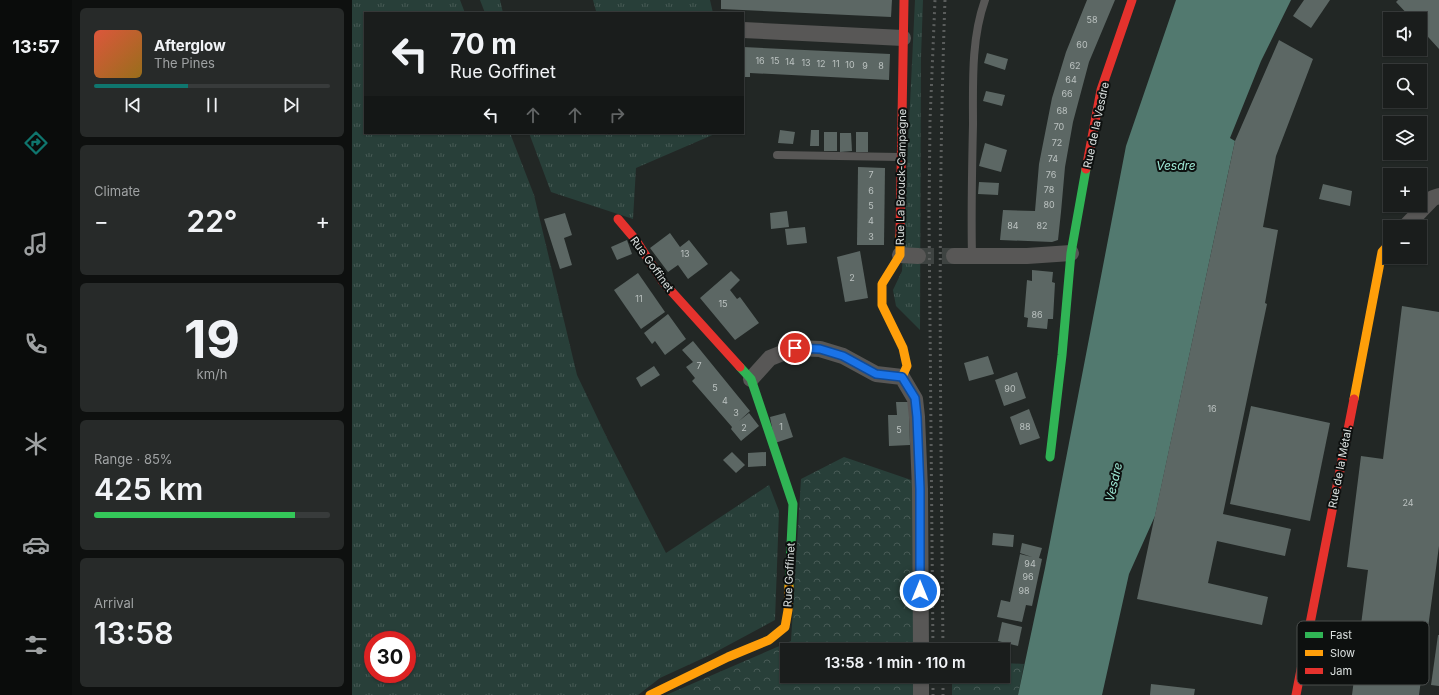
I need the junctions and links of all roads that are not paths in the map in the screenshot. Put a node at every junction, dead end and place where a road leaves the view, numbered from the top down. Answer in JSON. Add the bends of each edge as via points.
{"nodes":[{"id":1,"x":904,"y":0,"type":"edge"},
{"id":2,"x":985,"y":0,"type":"edge"},
{"id":3,"x":1132,"y":0,"type":"edge"},
{"id":4,"x":744,"y":30,"type":"edge"},
{"id":5,"x":902,"y":38,"type":"junction"},
{"id":6,"x":777,"y":155,"type":"dead end"},
{"id":7,"x":901,"y":157,"type":"junction"},
{"id":8,"x":1439,"y":196,"type":"edge"},
{"id":9,"x":618,"y":219,"type":"dead end"},
{"id":10,"x":1412,"y":220,"type":"edge"},
{"id":11,"x":1383,"y":251,"type":"edge"},
{"id":12,"x":1071,"y":253,"type":"junction"},
{"id":13,"x":900,"y":255,"type":"junction"},
{"id":14,"x":918,"y":256,"type":"tunnel mouth"},
{"id":15,"x":954,"y":256,"type":"tunnel mouth"},
{"id":16,"x":972,"y":256,"type":"junction"},
{"id":17,"x":902,"y":377,"type":"junction"},
{"id":18,"x":750,"y":379,"type":"junction"},
{"id":19,"x":1050,"y":457,"type":"dead end"},
{"id":20,"x":1310,"y":621,"type":"edge"},
{"id":21,"x":921,"y":643,"type":"edge"},
{"id":22,"x":921,"y":683,"type":"edge"},
{"id":23,"x":1298,"y":685,"type":"edge"},
{"id":24,"x":650,"y":695,"type":"edge"},
{"id":25,"x":921,"y":695,"type":"edge"},
{"id":26,"x":1296,"y":695,"type":"edge"}],
"edges":[{"from":1,"to":5,"type":"street","name":"Rue La Brouck-Campagne"},
{"from":2,"to":16,"type":"lane","via":[[976,35],[974,65]]},
{"from":3,"to":12,"type":"street","name":"Rue de la Vesdre","via":[[1102,90]]},
{"from":4,"to":5,"type":"street"},
{"from":5,"to":7,"type":"street","name":"Rue La Brouck-Campagne"},
{"from":6,"to":7,"type":"lane"},
{"from":7,"to":13,"type":"street","name":"Rue La Brouck-Campagne"},
{"from":8,"to":10,"type":"street","via":[[1433,198]]},
{"from":9,"to":18,"type":"street","name":"Rue Goffinet","via":[[635,239],[663,282]]},
{"from":11,"to":20,"type":"street","name":"Rue de la Métal."},
{"from":12,"to":16,"type":"street"},
{"from":12,"to":19,"type":"street","name":"Rue de la Vesdre"},
{"from":13,"to":14,"type":"street"},
{"from":13,"to":17,"type":"street","name":"Rue La Brouck-Campagne","via":[[882,284],[882,305],[903,348],[907,366]]},
{"from":15,"to":16,"type":"street"},
{"from":17,"to":18,"type":"street","via":[[876,374],[843,356],[820,349],[795,348],[770,358]]},
{"from":17,"to":21,"type":"street","via":[[915,398],[917,417]]},
{"from":18,"to":24,"type":"street","name":"Rue Goffinet","via":[[793,504],[788,610],[784,627],[770,640],[728,657]]},
{"from":22,"to":25,"type":"street"},
{"from":23,"to":26,"type":"street","name":"Rue de la Métal."}]}
